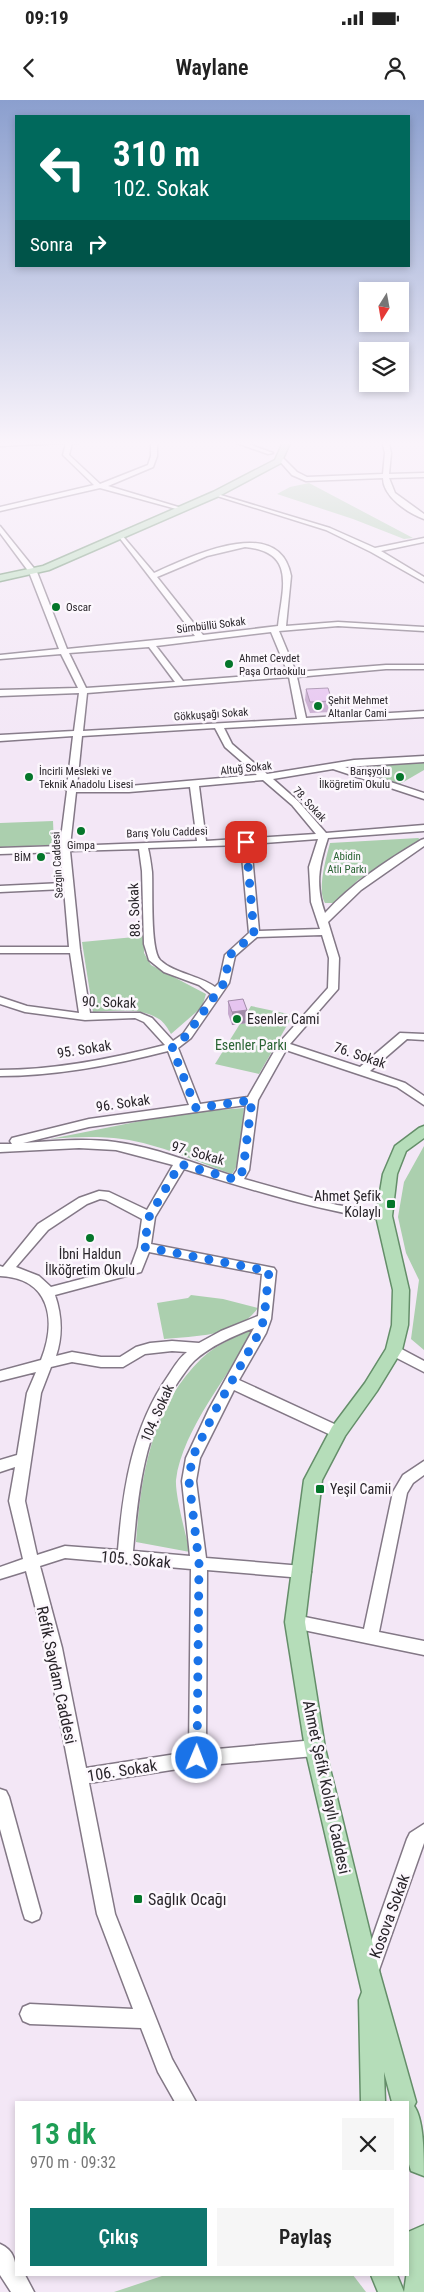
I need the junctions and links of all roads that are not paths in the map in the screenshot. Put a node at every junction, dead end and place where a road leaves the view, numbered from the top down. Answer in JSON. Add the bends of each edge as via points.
{"nodes":[{"id":1,"x":7,"y":542,"type":"edge"},
{"id":2,"x":106,"y":542,"type":"edge"},
{"id":3,"x":126,"y":542,"type":"edge"},
{"id":4,"x":357,"y":542,"type":"edge"},
{"id":5,"x":408,"y":542,"type":"edge"},
{"id":6,"x":374,"y":550,"type":"junction"},
{"id":7,"x":33,"y":572,"type":"junction"},
{"id":8,"x":153,"y":576,"type":"junction"},
{"id":9,"x":0,"y":578,"type":"edge"},
{"id":10,"x":424,"y":580,"type":"edge"},
{"id":11,"x":424,"y":629,"type":"edge"},
{"id":12,"x":275,"y":632,"type":"junction"},
{"id":13,"x":201,"y":638,"type":"junction"},
{"id":14,"x":151,"y":644,"type":"junction"},
{"id":15,"x":64,"y":651,"type":"junction"},
{"id":16,"x":0,"y":657,"type":"edge"},
{"id":17,"x":424,"y":667,"type":"edge"},
{"id":18,"x":292,"y":674,"type":"junction"},
{"id":19,"x":181,"y":684,"type":"junction"},
{"id":20,"x":83,"y":691,"type":"junction"},
{"id":21,"x":0,"y":693,"type":"edge"},
{"id":22,"x":424,"y":714,"type":"edge"},
{"id":23,"x":302,"y":720,"type":"junction"},
{"id":24,"x":218,"y":725,"type":"junction"},
{"id":25,"x":78,"y":734,"type":"junction"},
{"id":26,"x":0,"y":738,"type":"edge"},
{"id":27,"x":424,"y":759,"type":"edge"},
{"id":28,"x":332,"y":766,"type":"junction"},
{"id":29,"x":267,"y":778,"type":"junction"},
{"id":30,"x":194,"y":784,"type":"junction"},
{"id":31,"x":70,"y":789,"type":"junction"},
{"id":32,"x":424,"y":796,"type":"edge"},
{"id":33,"x":424,"y":828,"type":"edge"},
{"id":34,"x":324,"y":837,"type":"junction"},
{"id":35,"x":246,"y":842,"type":"junction"},
{"id":36,"x":424,"y":842,"type":"edge"},
{"id":37,"x":202,"y":843,"type":"junction"},
{"id":38,"x":143,"y":845,"type":"junction"},
{"id":39,"x":65,"y":848,"type":"junction"},
{"id":40,"x":0,"y":851,"type":"edge"},
{"id":41,"x":69,"y":886,"type":"junction"},
{"id":42,"x":0,"y":889,"type":"edge"},
{"id":43,"x":324,"y":927,"type":"junction"},
{"id":44,"x":254,"y":934,"type":"junction"},
{"id":45,"x":0,"y":950,"type":"edge"},
{"id":46,"x":75,"y":950,"type":"junction"},
{"id":47,"x":217,"y":994,"type":"junction"},
{"id":48,"x":0,"y":1000,"type":"edge"},
{"id":49,"x":85,"y":1017,"type":"junction"},
{"id":50,"x":424,"y":1038,"type":"edge"},
{"id":51,"x":283,"y":1045,"type":"junction"},
{"id":52,"x":172,"y":1048,"type":"junction"},
{"id":53,"x":364,"y":1071,"type":"junction"},
{"id":54,"x":0,"y":1073,"type":"edge"},
{"id":55,"x":252,"y":1100,"type":"junction"},
{"id":56,"x":424,"y":1101,"type":"edge"},
{"id":57,"x":196,"y":1108,"type":"junction"},
{"id":58,"x":424,"y":1131,"type":"edge"},
{"id":59,"x":0,"y":1147,"type":"edge"},
{"id":60,"x":180,"y":1164,"type":"junction"},
{"id":61,"x":237,"y":1180,"type":"junction"},
{"id":62,"x":384,"y":1216,"type":"junction"},
{"id":63,"x":149,"y":1217,"type":"junction"},
{"id":64,"x":144,"y":1247,"type":"junction"},
{"id":65,"x":4,"y":1271,"type":"edge"},
{"id":66,"x":48,"y":1292,"type":"junction"},
{"id":67,"x":264,"y":1319,"type":"junction"},
{"id":68,"x":204,"y":1348,"type":"junction"},
{"id":69,"x":394,"y":1350,"type":"junction"},
{"id":70,"x":46,"y":1365,"type":"junction"},
{"id":71,"x":424,"y":1366,"type":"edge"},
{"id":72,"x":0,"y":1376,"type":"edge"},
{"id":73,"x":232,"y":1383,"type":"junction"},
{"id":74,"x":338,"y":1432,"type":"junction"},
{"id":75,"x":24,"y":1458,"type":"junction"},
{"id":76,"x":0,"y":1466,"type":"edge"},
{"id":77,"x":424,"y":1467,"type":"edge"},
{"id":78,"x":126,"y":1558,"type":"junction"},
{"id":79,"x":30,"y":1562,"type":"junction"},
{"id":80,"x":199,"y":1563,"type":"junction"},
{"id":81,"x":303,"y":1572,"type":"junction"},
{"id":82,"x":0,"y":1573,"type":"edge"},
{"id":83,"x":296,"y":1622,"type":"junction"},
{"id":84,"x":370,"y":1637,"type":"junction"},
{"id":85,"x":424,"y":1648,"type":"edge"},
{"id":86,"x":315,"y":1748,"type":"junction"},
{"id":87,"x":197,"y":1758,"type":"junction"},
{"id":88,"x":79,"y":1777,"type":"junction"},
{"id":89,"x":0,"y":1797,"type":"edge"},
{"id":90,"x":424,"y":1832,"type":"edge"},
{"id":91,"x":32,"y":1913,"type":"dead end"},
{"id":92,"x":369,"y":1974,"type":"junction"},
{"id":93,"x":30,"y":2014,"type":"dead end"},
{"id":94,"x":147,"y":2019,"type":"junction"},
{"id":95,"x":185,"y":2101,"type":"edge"},
{"id":96,"x":373,"y":2101,"type":"edge"},
{"id":97,"x":404,"y":2101,"type":"edge"},
{"id":98,"x":409,"y":2119,"type":"edge"},
{"id":99,"x":419,"y":2162,"type":"edge"},
{"id":100,"x":424,"y":2238,"type":"edge"},
{"id":101,"x":409,"y":2245,"type":"edge"},
{"id":102,"x":0,"y":2255,"type":"edge"},
{"id":103,"x":384,"y":2276,"type":"edge"},
{"id":104,"x":23,"y":2292,"type":"edge"},
{"id":105,"x":391,"y":2292,"type":"edge"},
{"id":106,"x":417,"y":2292,"type":"edge"}],
"edges":[{"from":1,"to":7,"type":"street"},
{"from":2,"to":7,"type":"main road"},
{"from":3,"to":8,"type":"street"},
{"from":4,"to":6,"type":"street"},
{"from":5,"to":6,"type":"street"},
{"from":6,"to":10,"type":"street"},
{"from":7,"to":9,"type":"main road"},
{"from":7,"to":15,"type":"street"},
{"from":8,"to":12,"type":"street","via":[[229,546],[254,545],[273,550],[287,571]]},
{"from":8,"to":13,"type":"street"},
{"from":11,"to":12,"type":"street","name":"Sümbüllü Sokak","via":[[347,624]]},
{"from":12,"to":13,"type":"street","name":"Sümbüllü Sokak"},
{"from":12,"to":18,"type":"street"},
{"from":13,"to":14,"type":"street","name":"Sümbüllü Sokak"},
{"from":14,"to":15,"type":"street","name":"Sümbüllü Sokak"},
{"from":14,"to":19,"type":"street"},
{"from":15,"to":16,"type":"street","name":"Sümbüllü Sokak"},
{"from":15,"to":20,"type":"street"},
{"from":17,"to":18,"type":"street"},
{"from":18,"to":19,"type":"street"},
{"from":18,"to":23,"type":"street"},
{"from":19,"to":20,"type":"street"},
{"from":20,"to":21,"type":"street"},
{"from":20,"to":25,"type":"street","name":"Sezgin Caddesi"},
{"from":22,"to":23,"type":"street","name":"Gökkuşağı Sokak"},
{"from":23,"to":24,"type":"street","name":"Gökkuşağı Sokak"},
{"from":24,"to":25,"type":"street","name":"Gökkuşağı Sokak"},
{"from":24,"to":29,"type":"street","name":"78. Sokak","via":[[238,756]]},
{"from":25,"to":26,"type":"street","name":"Gökkuşağı Sokak"},
{"from":25,"to":31,"type":"street","name":"Sezgin Caddesi"},
{"from":27,"to":28,"type":"street","name":"Altuğ Sokak"},
{"from":28,"to":29,"type":"street","name":"Altuğ Sokak"},
{"from":28,"to":32,"type":"street"},
{"from":29,"to":30,"type":"street","name":"Altuğ Sokak"},
{"from":29,"to":34,"type":"street","name":"78. Sokak","via":[[295,803]]},
{"from":30,"to":31,"type":"street","name":"Altuğ Sokak"},
{"from":30,"to":37,"type":"street"},
{"from":31,"to":39,"type":"street","name":"Sezgin Caddesi"},
{"from":33,"to":34,"type":"street","name":"Barış Yolu Caddesi"},
{"from":34,"to":35,"type":"street","name":"Barış Yolu Caddesi"},
{"from":34,"to":43,"type":"street","name":"78. Sokak","via":[[314,867],[316,902]]},
{"from":35,"to":37,"type":"street","name":"Barış Yolu Caddesi"},
{"from":35,"to":44,"type":"street"},
{"from":36,"to":43,"type":"street","via":[[398,857],[361,886]]},
{"from":37,"to":38,"type":"street","name":"Barış Yolu Caddesi"},
{"from":38,"to":39,"type":"street","name":"Barış Yolu Caddesi"},
{"from":38,"to":47,"type":"street","name":"88. Sokak","via":[[149,944],[154,960],[168,970],[203,982]]},
{"from":39,"to":40,"type":"street","name":"Barış Yolu Caddesi"},
{"from":39,"to":41,"type":"street","name":"Sezgin Caddesi"},
{"from":41,"to":42,"type":"street"},
{"from":41,"to":46,"type":"street","name":"Sezgin Caddesi"},
{"from":43,"to":44,"type":"street"},
{"from":43,"to":51,"type":"street","name":"78. Sokak","via":[[334,958],[333,989]]},
{"from":44,"to":47,"type":"street","via":[[230,955],[224,983]]},
{"from":45,"to":46,"type":"street"},
{"from":46,"to":49,"type":"street","name":"Sezgin Caddesi"},
{"from":47,"to":52,"type":"street","via":[[186,1036]]},
{"from":48,"to":49,"type":"street","name":"90. Sokak","via":[[24,1009]]},
{"from":49,"to":52,"type":"street","name":"90. Sokak","via":[[142,1017]]},
{"from":50,"to":53,"type":"street","via":[[404,1035]]},
{"from":51,"to":53,"type":"street","name":"76. Sokak"},
{"from":51,"to":55,"type":"street","name":"78. Sokak"},
{"from":52,"to":54,"type":"street","name":"95. Sokak","via":[[32,1073]]},
{"from":52,"to":57,"type":"street","name":"90. Sokak"},
{"from":53,"to":56,"type":"street","name":"76. Sokak","via":[[401,1085]]},
{"from":55,"to":57,"type":"street","name":"96. Sokak"},
{"from":55,"to":61,"type":"street","via":[[243,1170]]},
{"from":57,"to":59,"type":"street","name":"96. Sokak","via":[[90,1123]]},
{"from":58,"to":62,"type":"main road","name":"Ahmet Şefik Kolaylı Caddesi","via":[[400,1149],[390,1174]]},
{"from":59,"to":60,"type":"street","name":"97. Sokak","via":[[116,1146]]},
{"from":60,"to":61,"type":"street","name":"97. Sokak"},
{"from":60,"to":63,"type":"street"},
{"from":61,"to":62,"type":"street","name":"97. Sokak","via":[[337,1209]]},
{"from":62,"to":69,"type":"main road","name":"Ahmet Şefik Kolaylı Caddesi","via":[[401,1290],[400,1325]]},
{"from":63,"to":64,"type":"street"},
{"from":63,"to":65,"type":"street","via":[[109,1196],[99,1195],[83,1201],[43,1227]]},
{"from":64,"to":66,"type":"street","via":[[136,1269]]},
{"from":64,"to":67,"type":"street","via":[[269,1271]]},
{"from":65,"to":66,"type":"street","via":[[34,1279]]},
{"from":66,"to":70,"type":"street","name":"Refik Saydam Caddesi","via":[[55,1330]]},
{"from":67,"to":68,"type":"street","name":"104. Sokak","via":[[233,1331]]},
{"from":67,"to":73,"type":"street"},
{"from":68,"to":70,"type":"street","via":[[142,1348],[123,1362],[72,1357]]},
{"from":68,"to":78,"type":"street","name":"104. Sokak","via":[[191,1355],[168,1384],[148,1425],[136,1467]]},
{"from":69,"to":71,"type":"street"},
{"from":69,"to":74,"type":"main road","name":"Ahmet Şefik Kolaylı Caddesi"},
{"from":70,"to":72,"type":"street"},
{"from":70,"to":75,"type":"street","name":"Refik Saydam Caddesi","via":[[34,1393]]},
{"from":73,"to":74,"type":"street"},
{"from":73,"to":80,"type":"street","via":[[192,1458],[189,1481]]},
{"from":74,"to":81,"type":"main road","name":"Ahmet Şefik Kolaylı Caddesi","via":[[313,1480]]},
{"from":75,"to":76,"type":"street"},
{"from":75,"to":79,"type":"street","name":"Refik Saydam Caddesi","via":[[17,1501]]},
{"from":77,"to":84,"type":"street","via":[[408,1479],[400,1492]]},
{"from":78,"to":79,"type":"street","name":"105. Sokak","via":[[64,1552]]},
{"from":78,"to":80,"type":"street","name":"105. Sokak"},
{"from":79,"to":82,"type":"street","name":"105. Sokak"},
{"from":79,"to":88,"type":"street","name":"Refik Saydam Caddesi","via":[[54,1648]]},
{"from":80,"to":81,"type":"street","name":"105. Sokak"},
{"from":80,"to":87,"type":"street"},
{"from":81,"to":83,"type":"main road","name":"Ahmet Şefik Kolaylı Caddesi"},
{"from":83,"to":84,"type":"street"},
{"from":83,"to":86,"type":"main road","name":"Ahmet Şefik Kolaylı Caddesi"},
{"from":84,"to":85,"type":"street"},
{"from":86,"to":87,"type":"street","name":"106. Sokak"},
{"from":86,"to":92,"type":"main road","name":"Ahmet Şefik Kolaylı Caddesi"},
{"from":87,"to":88,"type":"street","name":"106. Sokak"},
{"from":88,"to":94,"type":"street","name":"Refik Saydam Caddesi","via":[[106,1914]]},
{"from":89,"to":91,"type":"street"},
{"from":90,"to":92,"type":"street","name":"Kosova Sokak","via":[[416,1839]]},
{"from":92,"to":96,"type":"main road"},
{"from":92,"to":97,"type":"main road"},
{"from":93,"to":94,"type":"street"},
{"from":94,"to":95,"type":"street","name":"Refik Saydam Caddesi","via":[[165,2065]]},
{"from":98,"to":99,"type":"main road"},
{"from":100,"to":101,"type":"main road"},
{"from":100,"to":106,"type":"main road"},
{"from":102,"to":104,"type":"street"},
{"from":103,"to":105,"type":"main road"}]}
